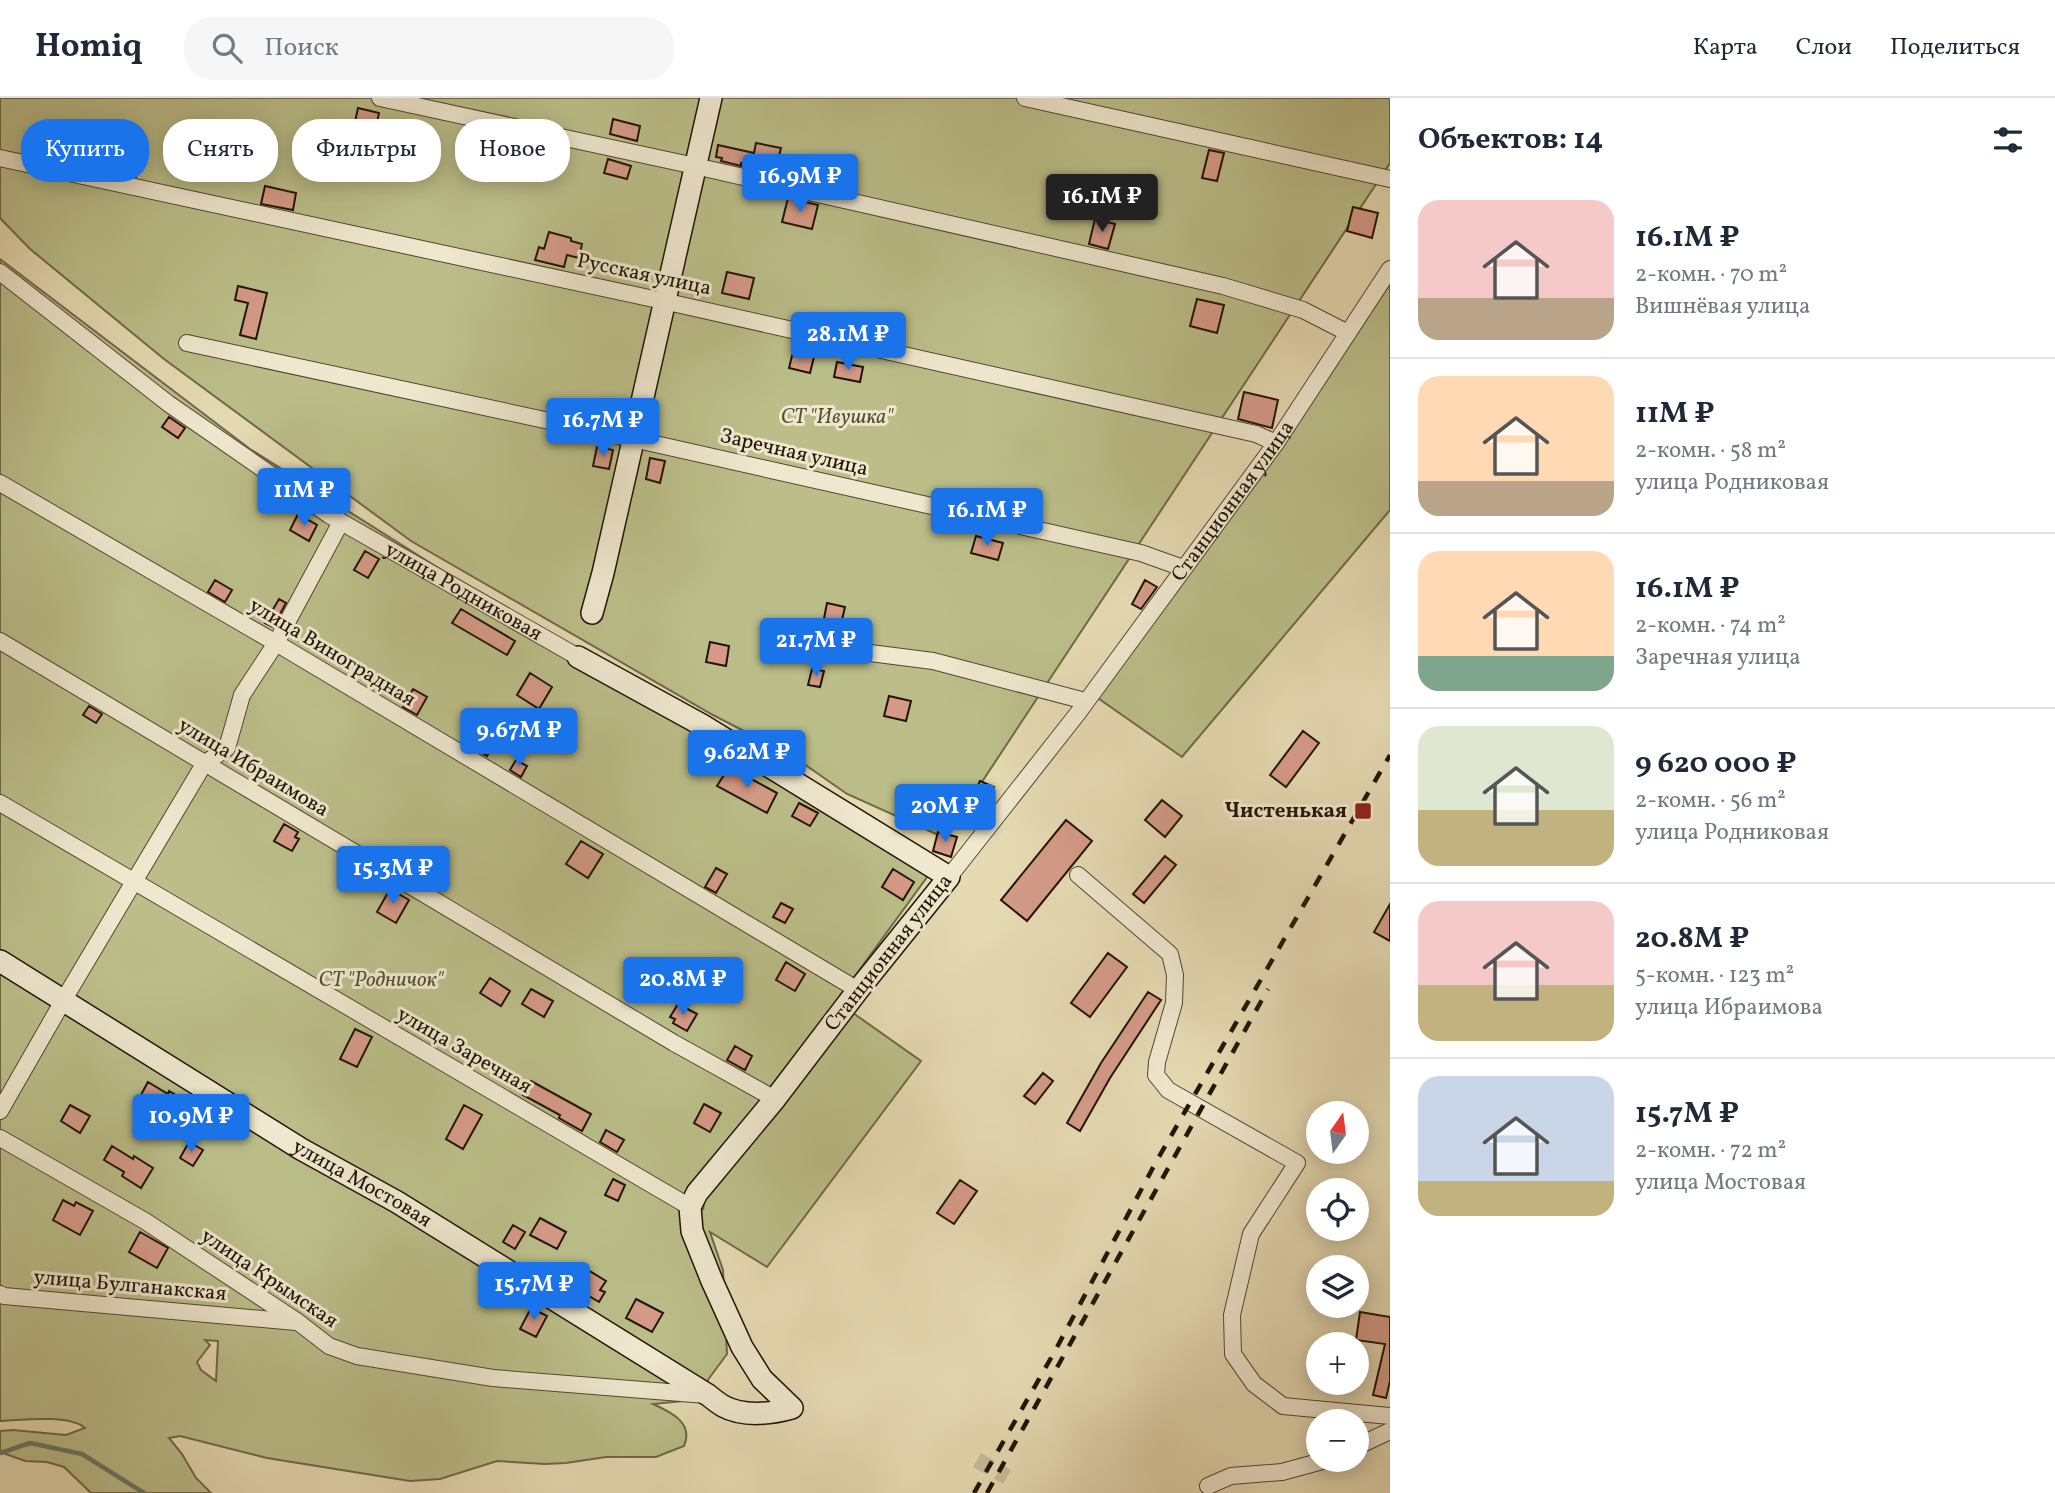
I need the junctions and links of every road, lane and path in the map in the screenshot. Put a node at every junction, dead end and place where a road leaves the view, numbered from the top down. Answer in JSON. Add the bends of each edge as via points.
{"nodes":[{"id":1,"x":380,"y":98,"type":"edge"},
{"id":2,"x":711,"y":98,"type":"edge"},
{"id":3,"x":1025,"y":98,"type":"edge"},
{"id":4,"x":0,"y":158,"type":"edge"},
{"id":5,"x":695,"y":166,"type":"junction"},
{"id":6,"x":1390,"y":179,"type":"edge"},
{"id":7,"x":1390,"y":270,"type":"edge"},
{"id":8,"x":0,"y":272,"type":"edge"},
{"id":9,"x":663,"y":301,"type":"junction"},
{"id":10,"x":1348,"y":333,"type":"junction"},
{"id":11,"x":187,"y":344,"type":"dead end"},
{"id":12,"x":633,"y":439,"type":"junction"},
{"id":13,"x":1276,"y":443,"type":"junction"},
{"id":14,"x":0,"y":483,"type":"edge"},
{"id":15,"x":341,"y":522,"type":"junction"},
{"id":16,"x":1184,"y":568,"type":"junction"},
{"id":17,"x":592,"y":613,"type":"dead end"},
{"id":18,"x":0,"y":641,"type":"edge"},
{"id":19,"x":776,"y":641,"type":"dead end"},
{"id":20,"x":276,"y":643,"type":"junction"},
{"id":21,"x":578,"y":657,"type":"joint"},
{"id":22,"x":1085,"y":701,"type":"junction"},
{"id":23,"x":205,"y":764,"type":"junction"},
{"id":24,"x":0,"y":803,"type":"edge"},
{"id":25,"x":1078,"y":875,"type":"dead end"},
{"id":26,"x":949,"y":877,"type":"junction"},
{"id":27,"x":135,"y":882,"type":"junction"},
{"id":28,"x":0,"y":961,"type":"edge"},
{"id":29,"x":858,"y":990,"type":"junction"},
{"id":30,"x":63,"y":1001,"type":"junction"},
{"id":31,"x":775,"y":1099,"type":"junction"},
{"id":32,"x":0,"y":1111,"type":"edge"},
{"id":33,"x":0,"y":1138,"type":"edge"},
{"id":34,"x":690,"y":1208,"type":"junction"},
{"id":35,"x":0,"y":1294,"type":"edge"},
{"id":36,"x":298,"y":1322,"type":"junction"},
{"id":37,"x":716,"y":1401,"type":"junction"},
{"id":38,"x":1390,"y":1416,"type":"edge"},
{"id":39,"x":1390,"y":1431,"type":"edge"},
{"id":40,"x":1369,"y":1441,"type":"edge"},
{"id":41,"x":1306,"y":1465,"type":"edge"},
{"id":42,"x":1208,"y":1486,"type":"dead end"}],
"edges":[{"from":1,"to":5,"type":"street"},
{"from":2,"to":5,"type":"street"},
{"from":3,"to":6,"type":"street"},
{"from":4,"to":9,"type":"street","name":"Русская улица"},
{"from":5,"to":9,"type":"street"},
{"from":5,"to":10,"type":"street","via":[[1223,286],[1303,310]]},
{"from":7,"to":10,"type":"street","name":"Станционная улица"},
{"from":8,"to":15,"type":"street","name":"улица Родниковая","via":[[169,404]]},
{"from":9,"to":12,"type":"street"},
{"from":9,"to":13,"type":"street","name":"Русская улица","via":[[1256,434]]},
{"from":10,"to":13,"type":"street","name":"Станционная улица"},
{"from":11,"to":12,"type":"street","name":"Заречная улица"},
{"from":12,"to":16,"type":"street","name":"Заречная улица","via":[[1141,554]]},
{"from":12,"to":17,"type":"street"},
{"from":13,"to":16,"type":"street","name":"Станционная улица"},
{"from":14,"to":20,"type":"street","name":"улица Виноградная"},
{"from":15,"to":20,"type":"street"},
{"from":15,"to":21,"type":"street","name":"улица Родниковая"},
{"from":16,"to":22,"type":"street","name":"Станционная улица"},
{"from":18,"to":23,"type":"street","name":"улица Ибраимова"},
{"from":19,"to":22,"type":"street","via":[[933,661]]},
{"from":20,"to":23,"type":"street","via":[[242,695],[227,748]]},
{"from":20,"to":29,"type":"street","name":"улица Виноградная"},
{"from":21,"to":26,"type":"street","name":"улица Родниковая","via":[[702,725]]},
{"from":22,"to":26,"type":"street","name":"Станционная улица"},
{"from":23,"to":27,"type":"street"},
{"from":23,"to":31,"type":"street","name":"улица Ибраимова"},
{"from":24,"to":27,"type":"street","name":"улица Заречная"},
{"from":25,"to":38,"type":"street","via":[[1170,954],[1174,1003],[1156,1075],[1168,1090],[1297,1163],[1251,1234],[1232,1315],[1233,1354],[1254,1384],[1283,1406]]},
{"from":26,"to":29,"type":"street","name":"Станционная улица"},
{"from":27,"to":30,"type":"street"},
{"from":27,"to":34,"type":"street","name":"улица Заречная"},
{"from":28,"to":30,"type":"street","name":"улица Мостовая"},
{"from":29,"to":31,"type":"street","name":"Станционная улица"},
{"from":30,"to":32,"type":"street"},
{"from":30,"to":37,"type":"street","name":"улица Мостовая"},
{"from":31,"to":34,"type":"street","name":"Станционная улица","via":[[696,1193]]},
{"from":33,"to":36,"type":"street","name":"улица Крымская","via":[[145,1221]]},
{"from":34,"to":37,"type":"street","via":[[691,1231],[742,1347],[762,1379],[792,1408],[751,1413]]},
{"from":35,"to":36,"type":"street","name":"улица Булганакская"},
{"from":36,"to":37,"type":"street","name":"улица Крымская","via":[[329,1346],[357,1356],[493,1378]]},
{"from":39,"to":40,"type":"street"},
{"from":41,"to":42,"type":"street","via":[[1231,1476]]}]}
